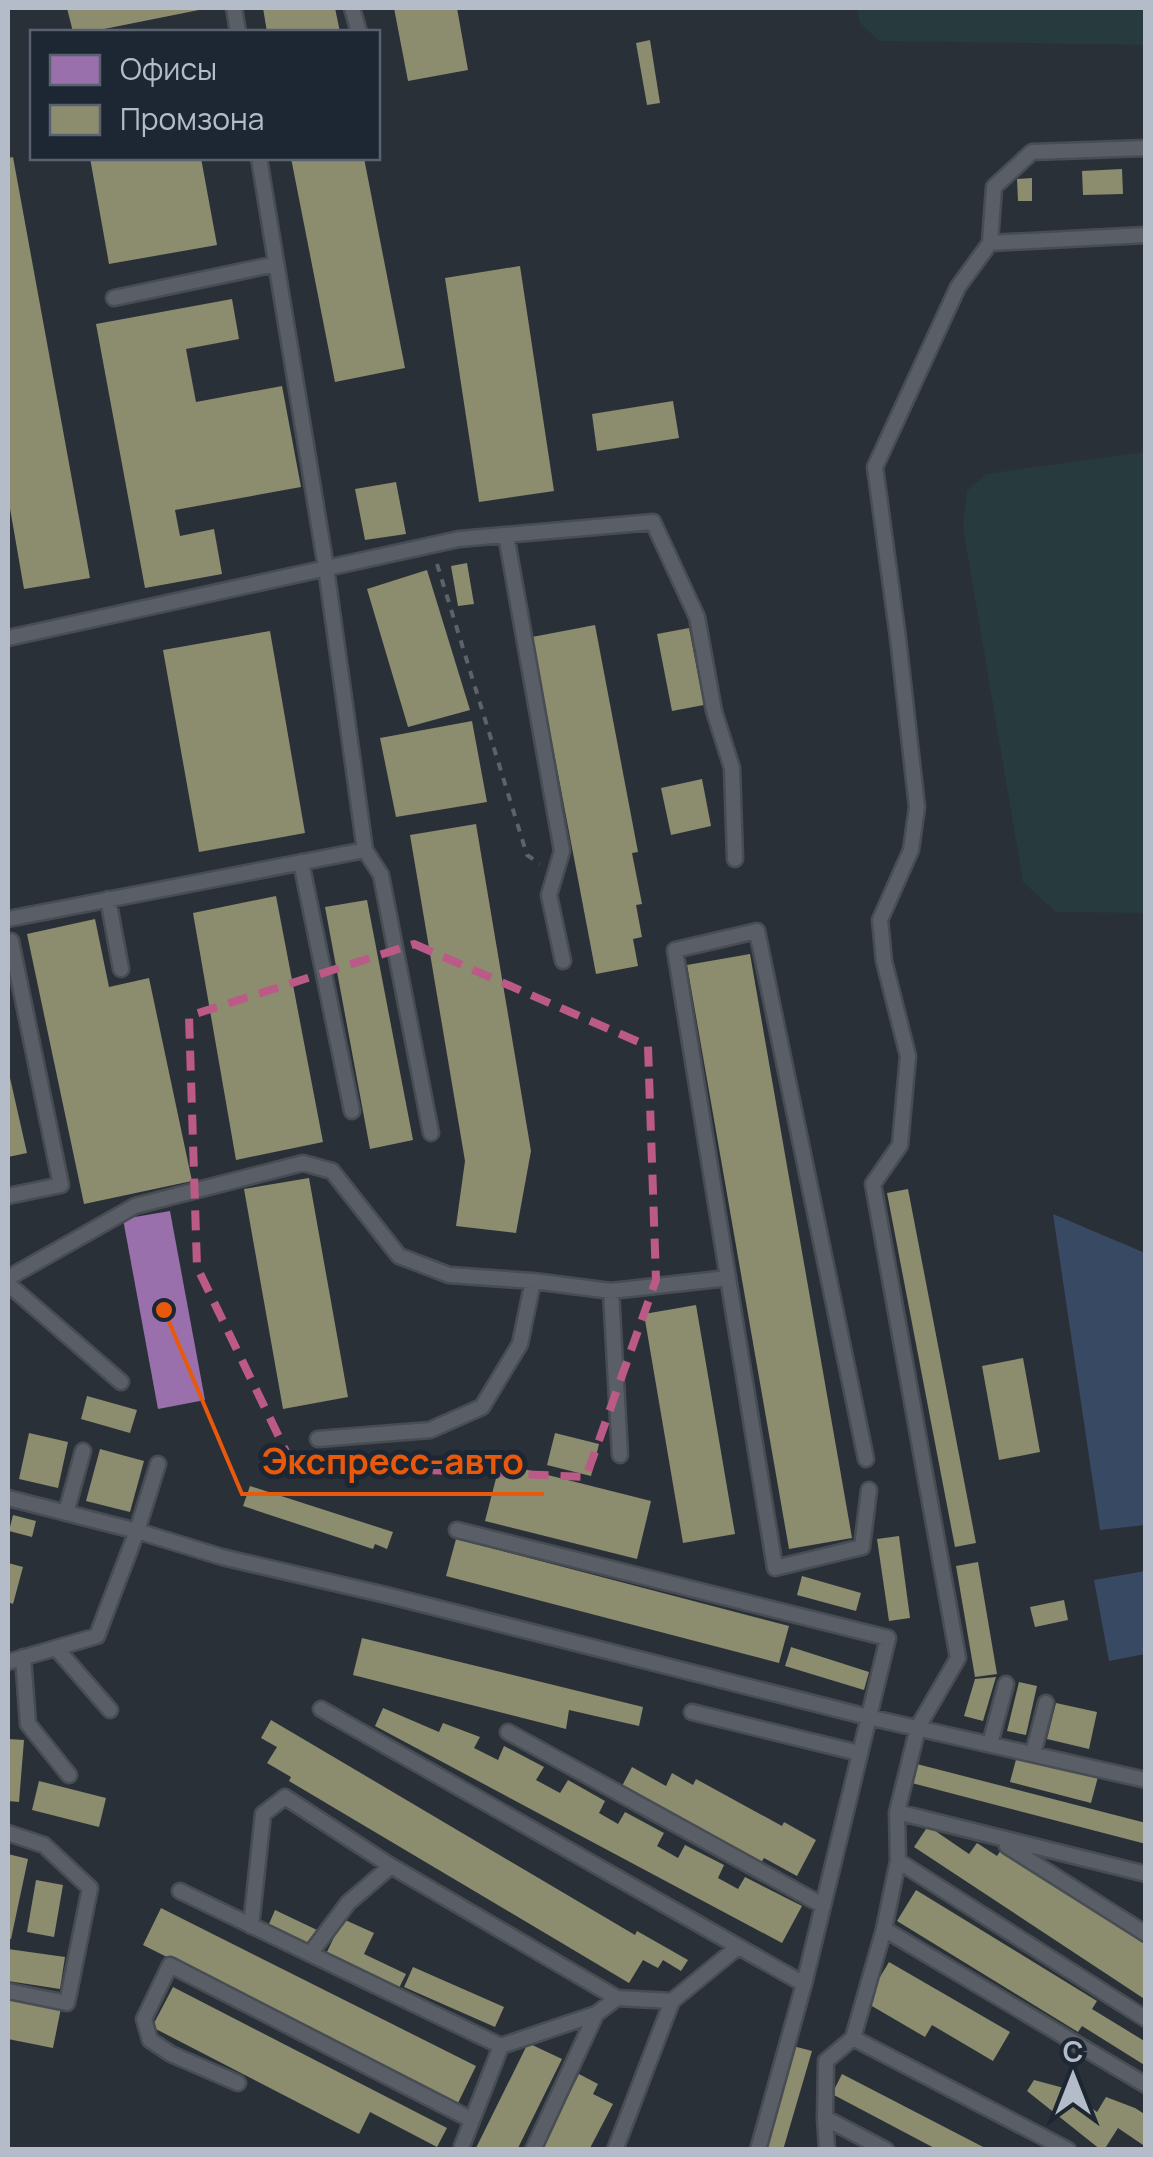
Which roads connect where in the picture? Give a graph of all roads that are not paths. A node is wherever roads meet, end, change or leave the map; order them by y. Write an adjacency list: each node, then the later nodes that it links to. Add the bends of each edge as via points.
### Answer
1 (1146, 148): 4 (lane, via 1032,152 994,187)
2 (258, 160): 5 (lane)
3 (1146, 234): 4 (lane)
4 (990, 244): 45 (lane, via 958,287 875,467 917,806 911,850 880,920 908,1056 900,1146 873,1184 958,1658)
5 (276, 264): 6 (lane); 8 (lane)
6 (114, 298)
7 (506, 535): 8 (lane); 11 (lane, via 653,522 697,617 732,768); 16 (lane, via 562,851 549,895)
8 (326, 568): 9 (lane); 10 (lane)
9 (8, 638)
10 (365, 850): 12 (lane); 19 (lane, via 381,875)
11 (734, 859)
12 (302, 862): 13 (lane); 18 (lane)
13 (108, 899): 14 (lane); 17 (lane)
14 (8, 919)
15 (11, 941): 20 (lane, via 61,1186)
16 (563, 960)
17 (121, 969)
18 (352, 1111)
19 (431, 1132)
20 (8, 1196)
21 (728, 1278): 24 (lane); 29 (lane, via 675,950 758,931); 31 (lane, via 775,1568 862,1547)
22 (8, 1281): 23 (lane, via 135,1206 303,1163 332,1171 399,1256 449,1274); 25 (lane)
23 (533, 1281): 24 (lane); 26 (lane, via 520,1344 482,1407 430,1430)
24 (611, 1291): 28 (lane)
25 (121, 1382)
26 (318, 1439)
27 (83, 1451): 33 (lane)
28 (620, 1455)
29 (866, 1460)
30 (158, 1464): 35 (lane)
31 (870, 1490)
32 (8, 1498): 33 (lane)
33 (66, 1513): 35 (lane)
34 (457, 1530): 44 (lane, via 888,1638)
35 (137, 1531): 36 (lane, via 97,1636); 44 (lane)
36 (56, 1648): 37 (lane); 42 (lane)
37 (24, 1657): 38 (lane); 50 (lane, via 28,1724)
38 (8, 1662)
39 (1006, 1684): 47 (lane)
40 (1046, 1702): 49 (lane)
41 (320, 1709): 63 (lane)
42 (110, 1710)
43 (692, 1712): 48 (lane)
44 (868, 1717): 45 (lane); 48 (lane)
45 (918, 1727): 47 (lane); 52 (lane)
46 (508, 1732): 59 (lane)
47 (990, 1744): 49 (lane)
48 (859, 1753): 59 (lane)
49 (1033, 1754): 51 (lane)
50 (69, 1775)
51 (1146, 1780)
52 (897, 1812): 54 (lane); 55 (lane)
53 (8, 1832): 66 (lane, via 44,1845 90,1888 68,2002)
54 (994, 1838): 57 (lane); 62 (lane)
55 (898, 1861): 61 (lane); 70 (lane)
56 (391, 1866): 60 (lane, via 285,1797 264,1814); 64 (lane, via 348,1903); 67 (lane)
57 (1146, 1874)
58 (180, 1891): 60 (lane)
59 (822, 1905): 65 (lane)
60 (251, 1926): 64 (lane)
61 (884, 1928): 71 (lane); 74 (lane)
62 (1146, 1934)
63 (738, 1948): 65 (lane); 68 (lane)
64 (310, 1954): 72 (lane)
65 (804, 1984): 80 (lane)
66 (8, 1991)
67 (617, 1998): 68 (lane); 69 (lane)
68 (672, 2002): 79 (lane)
69 (596, 2014): 72 (lane); 78 (lane)
70 (1146, 2019)
71 (853, 2038): 75 (lane, via 826,2061); 83 (lane)
72 (501, 2046): 76 (lane)
73 (238, 2083): 76 (lane, via 150,2040 144,2019 170,1965)
74 (1146, 2085)
75 (825, 2118): 81 (lane); 82 (lane)
76 (472, 2120): 77 (lane)
77 (462, 2146)
78 (533, 2150)
79 (614, 2150)
80 (758, 2150)
81 (827, 2150)
82 (886, 2150)
83 (1068, 2150)

